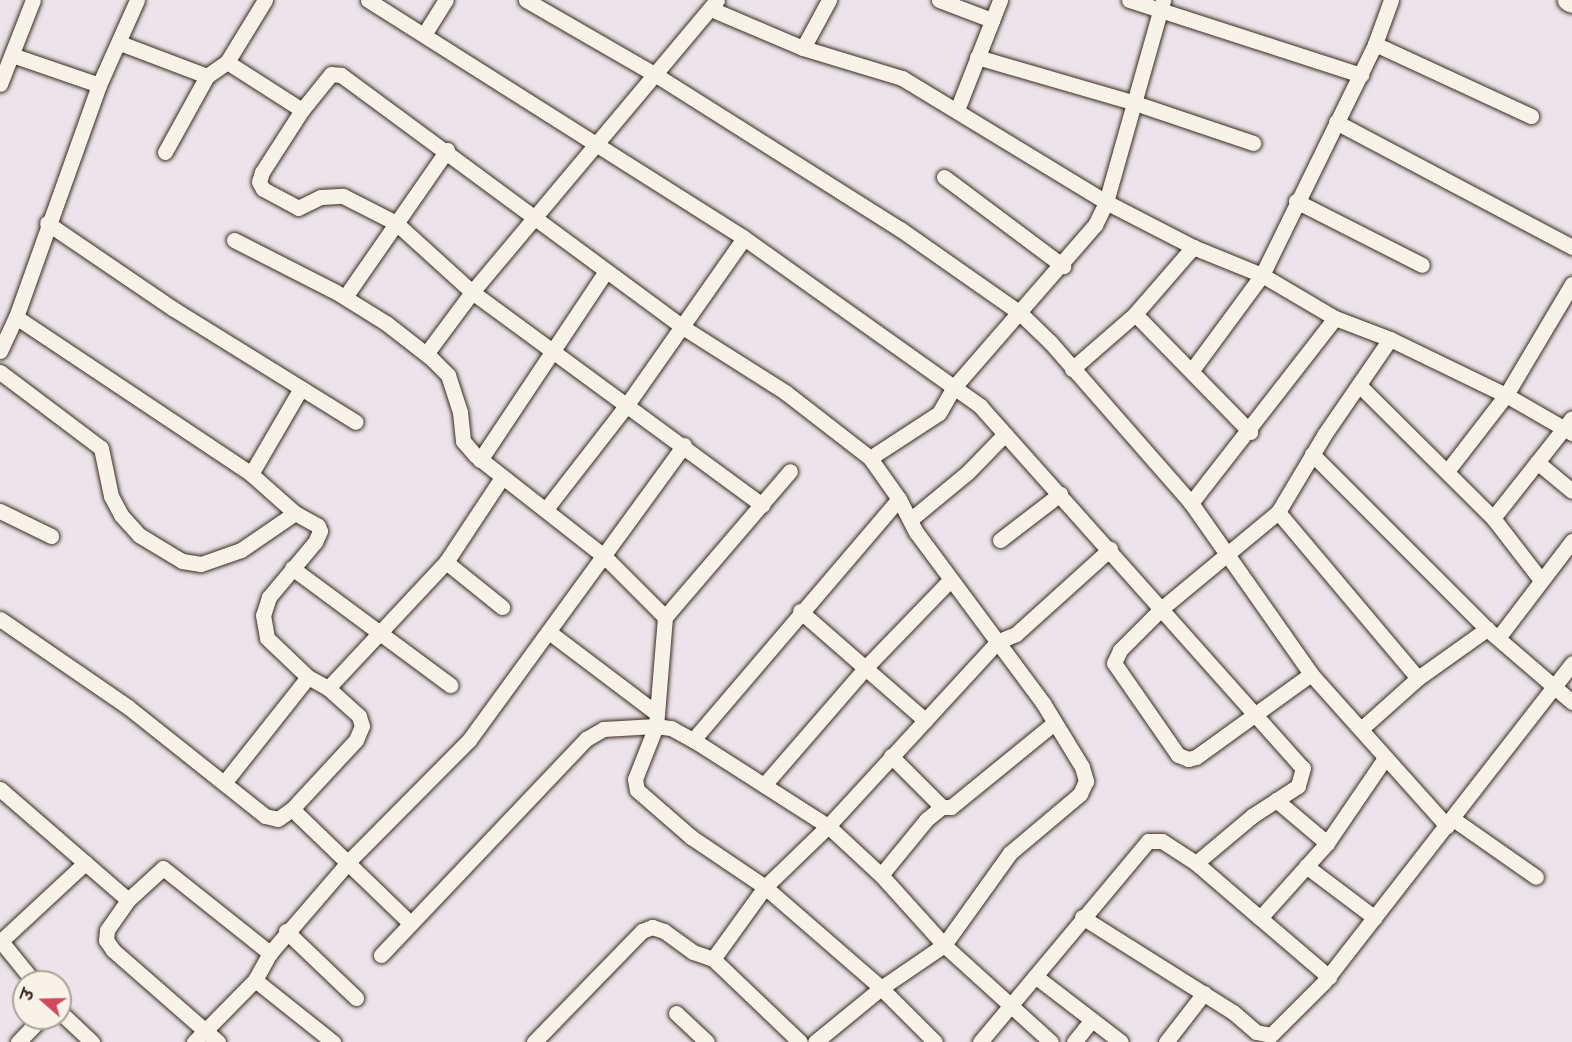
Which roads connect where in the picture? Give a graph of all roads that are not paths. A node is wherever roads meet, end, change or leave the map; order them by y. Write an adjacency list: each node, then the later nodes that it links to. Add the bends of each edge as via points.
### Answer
1 (33, 0): 19 (street)
2 (137, 0): 16 (street)
3 (265, 0): 21 (street)
4 (368, 0): 15 (street)
5 (446, 0): 15 (street)
6 (526, 0): 22 (street)
7 (829, 0): 18 (street)
8 (939, 0): 14 (street)
9 (1000, 0): 14 (street)
10 (1129, 0): 13 (street)
11 (1391, 0): 17 (street)
12 (714, 4): 18 (street); 22 (street)
13 (1162, 4): 23 (street); 27 (street)
14 (992, 20): 20 (street)
15 (425, 33): 33 (street)
16 (120, 43): 24 (street); 26 (street)
17 (1375, 44): 23 (street); 30 (street)
18 (803, 48): 29 (street, via 902,78)
19 (12, 56): 25 (street); 26 (street)
20 (977, 57): 27 (street); 29 (street)
21 (227, 62): 24 (street); 28 (street)
22 (656, 75): 33 (street); 53 (street, via 900,229)
23 (1361, 75): 31 (street)
24 (207, 76): 35 (street)
25 (0, 84)
26 (99, 85): 40 (street)
27 (1132, 102): 32 (street); 38 (street)
28 (302, 110): 34 (street, via 331,74 341,75); 41 (street, via 262,172 259,182 263,189 298,208 321,197 343,196)
29 (957, 110): 38 (street)
30 (1531, 117)
31 (1336, 122): 37 (street); 45 (street)
32 (1253, 143)
33 (597, 144): 39 (street); 42 (street)
34 (447, 150): 39 (street); 41 (street)
35 (165, 152)
36 (944, 177): 47 (street)
37 (1296, 201): 46 (street); 49 (street)
38 (1106, 202): 44 (street); 47 (street, via 1095,225)
39 (533, 219): 48 (street); 51 (street)
40 (47, 223): 55 (street); 67 (street, via 172,308)
41 (396, 223): 51 (street); 52 (street)
42 (744, 238): 57 (street); 66 (street)
43 (234, 240): 52 (street)
44 (1193, 247): 49 (street); 54 (street)
45 (1572, 247)
46 (1422, 265)
47 (1063, 266): 53 (street)
48 (606, 272): 57 (street); 60 (street)
49 (1263, 275): 56 (street); 63 (street)
50 (1572, 284): 68 (street)
51 (472, 292): 60 (street); 61 (street)
52 (345, 297): 61 (street)
53 (1020, 313): 62 (street); 66 (street)
54 (1135, 315): 62 (street); 63 (street)
55 (16, 317): 59 (street); 81 (street)
56 (1335, 318): 58 (street); 72 (street)
57 (681, 326): 69 (street); 76 (street, via 785,392)
58 (1390, 339): 65 (street); 68 (street)
59 (0, 351)
60 (552, 352): 69 (street); 77 (street)
61 (426, 354): 77 (street, via 448,375 460,411 463,441)
62 (1072, 369): 86 (street)
63 (1192, 370): 72 (street)
64 (0, 372): 91 (street, via 101,448 111,496 121,515 139,535 182,561 201,564 241,550)
65 (1360, 386): 75 (street); 79 (street)
66 (954, 387): 73 (street, via 980,406); 76 (street, via 939,413)
67 (301, 388): 70 (street); 81 (street)
68 (1506, 395): 71 (street); 79 (street)
69 (626, 406): 74 (street); 88 (street)
70 (356, 422)
71 (1569, 427): 78 (street)
72 (1250, 432): 86 (street)
73 (1005, 434): 84 (street); 93 (street, via 968,472)
74 (684, 446): 87 (street); 99 (street)
75 (1312, 454): 90 (street); 110 (street)
76 (870, 458): 85 (street)
77 (480, 460): 82 (street)
78 (1537, 462): 83 (street); 92 (street)
79 (1448, 470): 92 (street)
80 (790, 471): 87 (street)
81 (251, 474): 91 (street)
82 (501, 479): 88 (street); 100 (street)
83 (1572, 490)
84 (1060, 494): 95 (street); 97 (street)
85 (899, 499): 93 (street); 106 (street)
86 (1191, 503): 98 (street)
87 (762, 505): 107 (street)
88 (546, 509): 99 (street)
89 (0, 511): 94 (street)
90 (1278, 512): 98 (street); 117 (street)
91 (295, 513): 101 (street, via 320,531)
92 (1493, 518): 103 (street)
93 (910, 520): 102 (street)
94 (51, 536)
95 (1000, 540)
96 (1572, 541): 103 (street)
97 (1110, 549): 105 (street); 112 (street, via 1016,634)
98 (1227, 552): 105 (street); 115 (street)
99 (605, 557): 107 (street); 109 (street)
100 (446, 562): 104 (street); 111 (street)
101 (292, 568): 111 (street); 116 (street, via 269,597 263,627 267,638)
102 (950, 580): 112 (street); 114 (street)
103 (1541, 580): 110 (street)
104 (502, 607)
105 (1161, 609): 122 (street); 122 (street, via 1120,650 1114,663 1178,755 1196,757)
106 (800, 611): 114 (street); 127 (street)
107 (665, 617): 123 (street)
108 (0, 619): 130 (street, via 128,707)
109 (549, 632): 123 (street); 139 (street, via 469,740)
110 (1492, 633): 117 (street); 119 (street)
111 (380, 634): 118 (street); 120 (street)
112 (997, 642): 124 (street); 125 (street)
113 (1572, 663): 119 (street)
114 (867, 666): 124 (street); 131 (street)
115 (1311, 674): 122 (street); 126 (street)
116 (308, 677): 120 (street); 130 (street)
117 (1418, 678): 126 (street)
118 (450, 685)
119 (1555, 687): 121 (street); 136 (street)
120 (328, 688): 135 (street, via 359,716 362,726 356,740)
121 (1572, 702)
122 (1254, 715): 133 (street, via 1303,768 1298,786)
123 (656, 719): 127 (street); 145 (street, via 635,779 637,790 645,801 692,837); 150 (street, via 603,729 586,739)
124 (925, 720): 128 (street)
125 (1054, 723): 134 (street, via 951,807); 153 (street, via 1082,767 1086,781 1080,794 1010,853)
126 (1361, 729): 129 (street)
127 (693, 740): 131 (street)
128 (891, 756): 134 (street); 137 (street)
129 (1385, 758): 136 (street); 138 (street)
130 (224, 783): 135 (street, via 265,816 278,819)
131 (764, 785): 137 (street)
132 (0, 789): 140 (street)
133 (1276, 800): 138 (street); 141 (street)
134 (942, 807): 143 (street, via 927,819)
135 (292, 810): 139 (street)
136 (1450, 823): 144 (street); 149 (street)
137 (828, 826): 143 (street); 145 (street)
138 (1327, 843): 142 (street)
139 (349, 861): 150 (street); 151 (street)
140 (85, 862): 146 (street); 152 (street)
141 (1196, 863): 147 (street, via 1162,841 1148,841); 148 (street)
142 (1306, 866): 148 (street); 149 (street)
143 (881, 875): 153 (street)
144 (1536, 877)
145 (765, 887): 156 (street); 161 (street)
146 (128, 900): 154 (street, via 163,868); 169 (street, via 107,930 106,940 112,950)
147 (1083, 917): 158 (street); 162 (street)
148 (1260, 918): 159 (street)
149 (1375, 918): 159 (street)
150 (410, 923): 155 (street)
151 (286, 932): 154 (street); 163 (street)
152 (1, 940): 157 (street)
153 (944, 945): 161 (street); 164 (street)
154 (270, 952): 160 (street)
155 (381, 955)
156 (713, 959): 175 (street, via 693,952 664,931 652,927 642,931); 177 (street)
157 (25, 970)
158 (1035, 976): 164 (street); 166 (street)
159 (1329, 977): 162 (street, via 1271,1035 1257,1032)
160 (255, 980): 169 (street); 174 (street)
161 (881, 988): 178 (street); 179 (street)
162 (1204, 993): 184 (street)
163 (356, 998)
164 (1013, 1006): 180 (street); 181 (street)
165 (676, 1013): 176 (street)
166 (1092, 1020): 182 (street); 183 (street)
167 (72, 1023): 171 (street)
168 (30, 1030): 170 (street)
169 (205, 1030): 172 (street); 173 (street)
170 (18, 1042)
171 (92, 1042)
172 (194, 1042)
173 (218, 1042)
174 (333, 1042)
175 (534, 1042)
176 (707, 1042)
177 (800, 1042)
178 (815, 1042)
179 (935, 1042)
180 (980, 1042)
181 (1051, 1042)
182 (1074, 1042)
183 (1121, 1042)
184 (1166, 1042)

